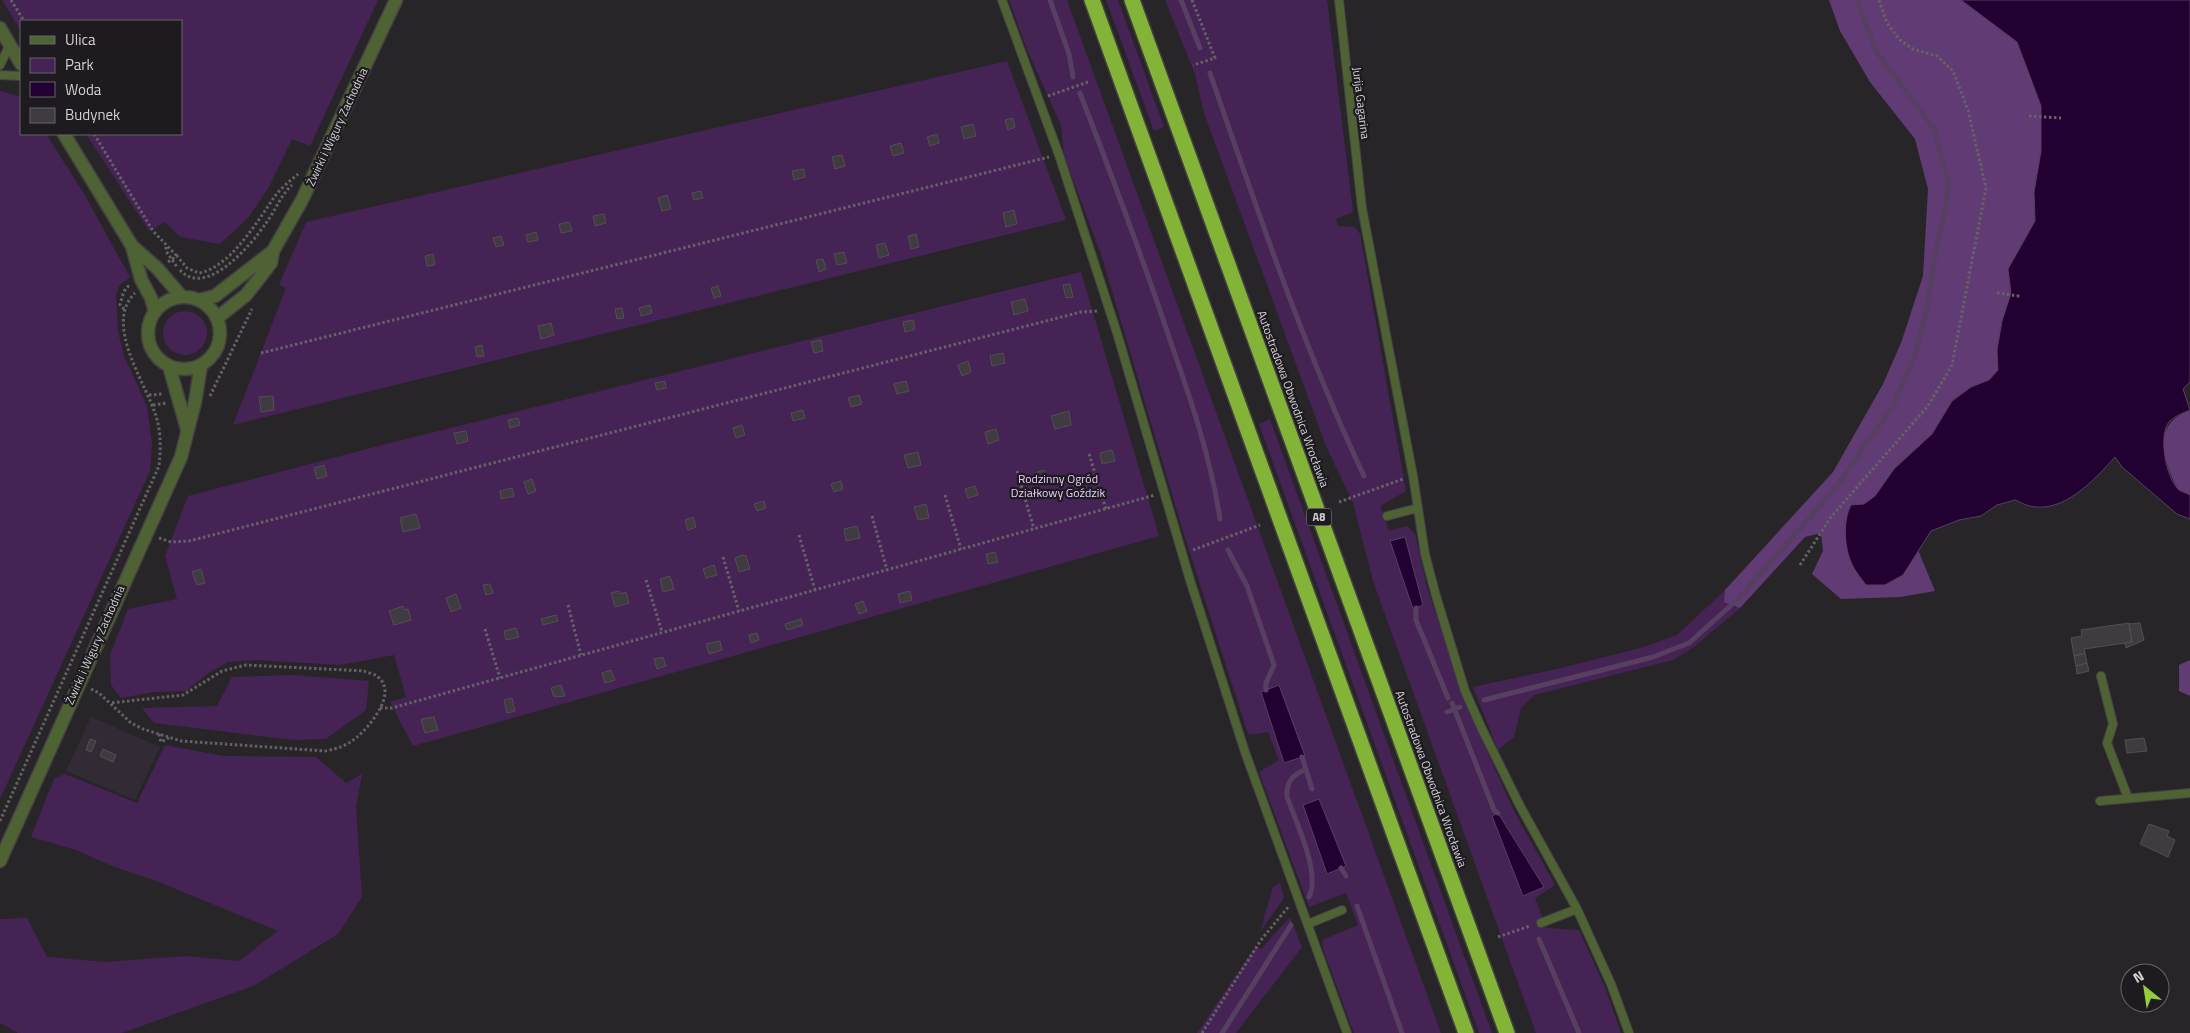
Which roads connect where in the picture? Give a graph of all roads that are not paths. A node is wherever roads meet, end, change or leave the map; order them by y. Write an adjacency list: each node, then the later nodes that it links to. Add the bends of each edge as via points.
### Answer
1 (396, 0): 14 (street, Żwirki i Wigury Zachodnia, via 322,160)
2 (1002, 0): 32 (lane, via 1114,325 1245,752)
3 (1092, 0): 34 (highway)
4 (1132, 0): 35 (highway, Autostradowa Obwodnica Wrocławia / A8)
5 (1339, 0): 22 (lane, Jurija Gagarina, via 1362,208)
6 (0, 28): 7 (street)
7 (10, 44): 8 (street); 9 (lane)
8 (20, 62)
9 (0, 65)
10 (0, 75): 11 (lane)
11 (20, 76)
12 (65, 135): 13 (street)
13 (132, 246): 15 (street); 17 (street)
14 (273, 251): 16 (street, via 215,296); 18 (street, via 271,263 246,295)
15 (181, 296): 16 (street); 17 (street, via 171,299)
16 (199, 300): 18 (street, via 207,304)
17 (155, 312): 20 (street, via 150,321 149,342 153,352)
18 (218, 318): 19 (street, via 220,329 216,350)
19 (201, 365): 20 (street, via 185,369); 21 (street, Żwirki i Wigury Zachodnia)
20 (169, 366): 21 (street)
21 (187, 429): 28 (street, Żwirki i Wigury Zachodnia, via 181,456)
22 (1418, 508): 23 (lane); 29 (lane, Jurija Gagarina, via 1425,554 1465,690 1501,770)
23 (1387, 516)
24 (2101, 676): 26 (lane, via 2113,724 2107,743)
25 (2190, 792): 26 (lane)
26 (2128, 798): 27 (lane)
27 (2100, 801)
28 (0, 861)
29 (1577, 909): 31 (lane); 36 (lane, Jurija Gagarina)
30 (1342, 910): 32 (lane)
31 (1541, 923)
32 (1308, 924): 33 (lane)
33 (1347, 1033)
34 (1466, 1033)
35 (1507, 1033)
36 (1629, 1033)

